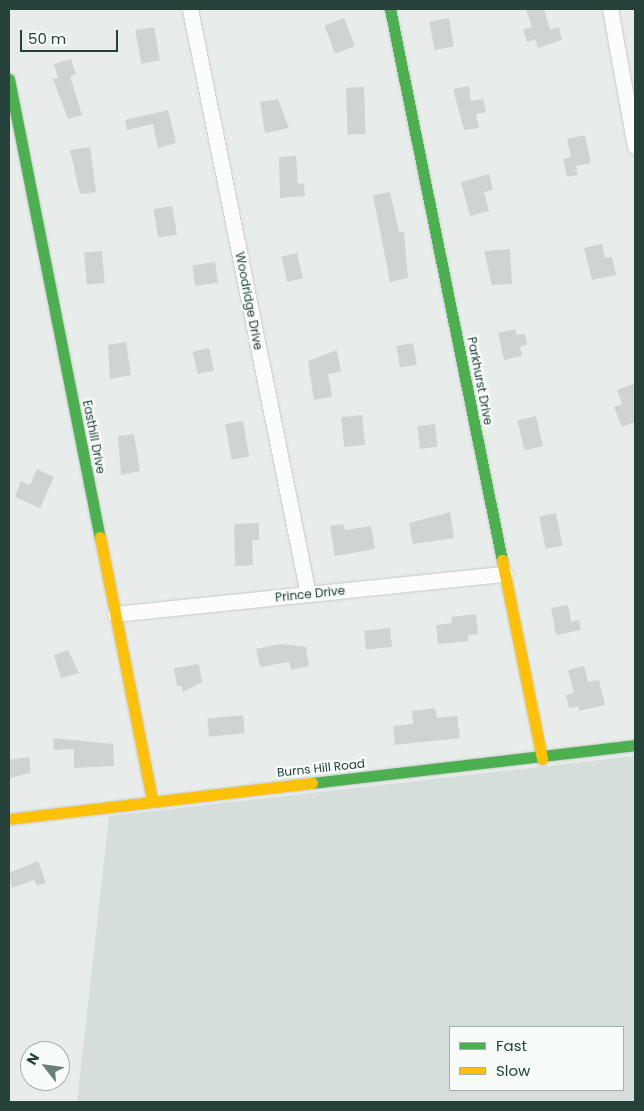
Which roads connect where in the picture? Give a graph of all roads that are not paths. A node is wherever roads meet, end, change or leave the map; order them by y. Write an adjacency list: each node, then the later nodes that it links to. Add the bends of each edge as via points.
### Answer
1 (190, 9): 7 (street, Woodridge Drive)
2 (390, 9): 6 (street, Parkhurst Drive)
3 (610, 9): 5 (street)
4 (9, 78): 8 (street, Easthill Drive)
5 (635, 147)
6 (505, 574): 7 (street, Prince Drive); 10 (street, Parkhurst Drive)
7 (308, 594): 8 (street, Prince Drive)
8 (115, 614): 11 (street, Easthill Drive)
9 (635, 745): 10 (street, Burns Hill Road)
10 (542, 759): 11 (street, Burns Hill Road)
11 (152, 800): 12 (street, Burns Hill Road)
12 (9, 819)

